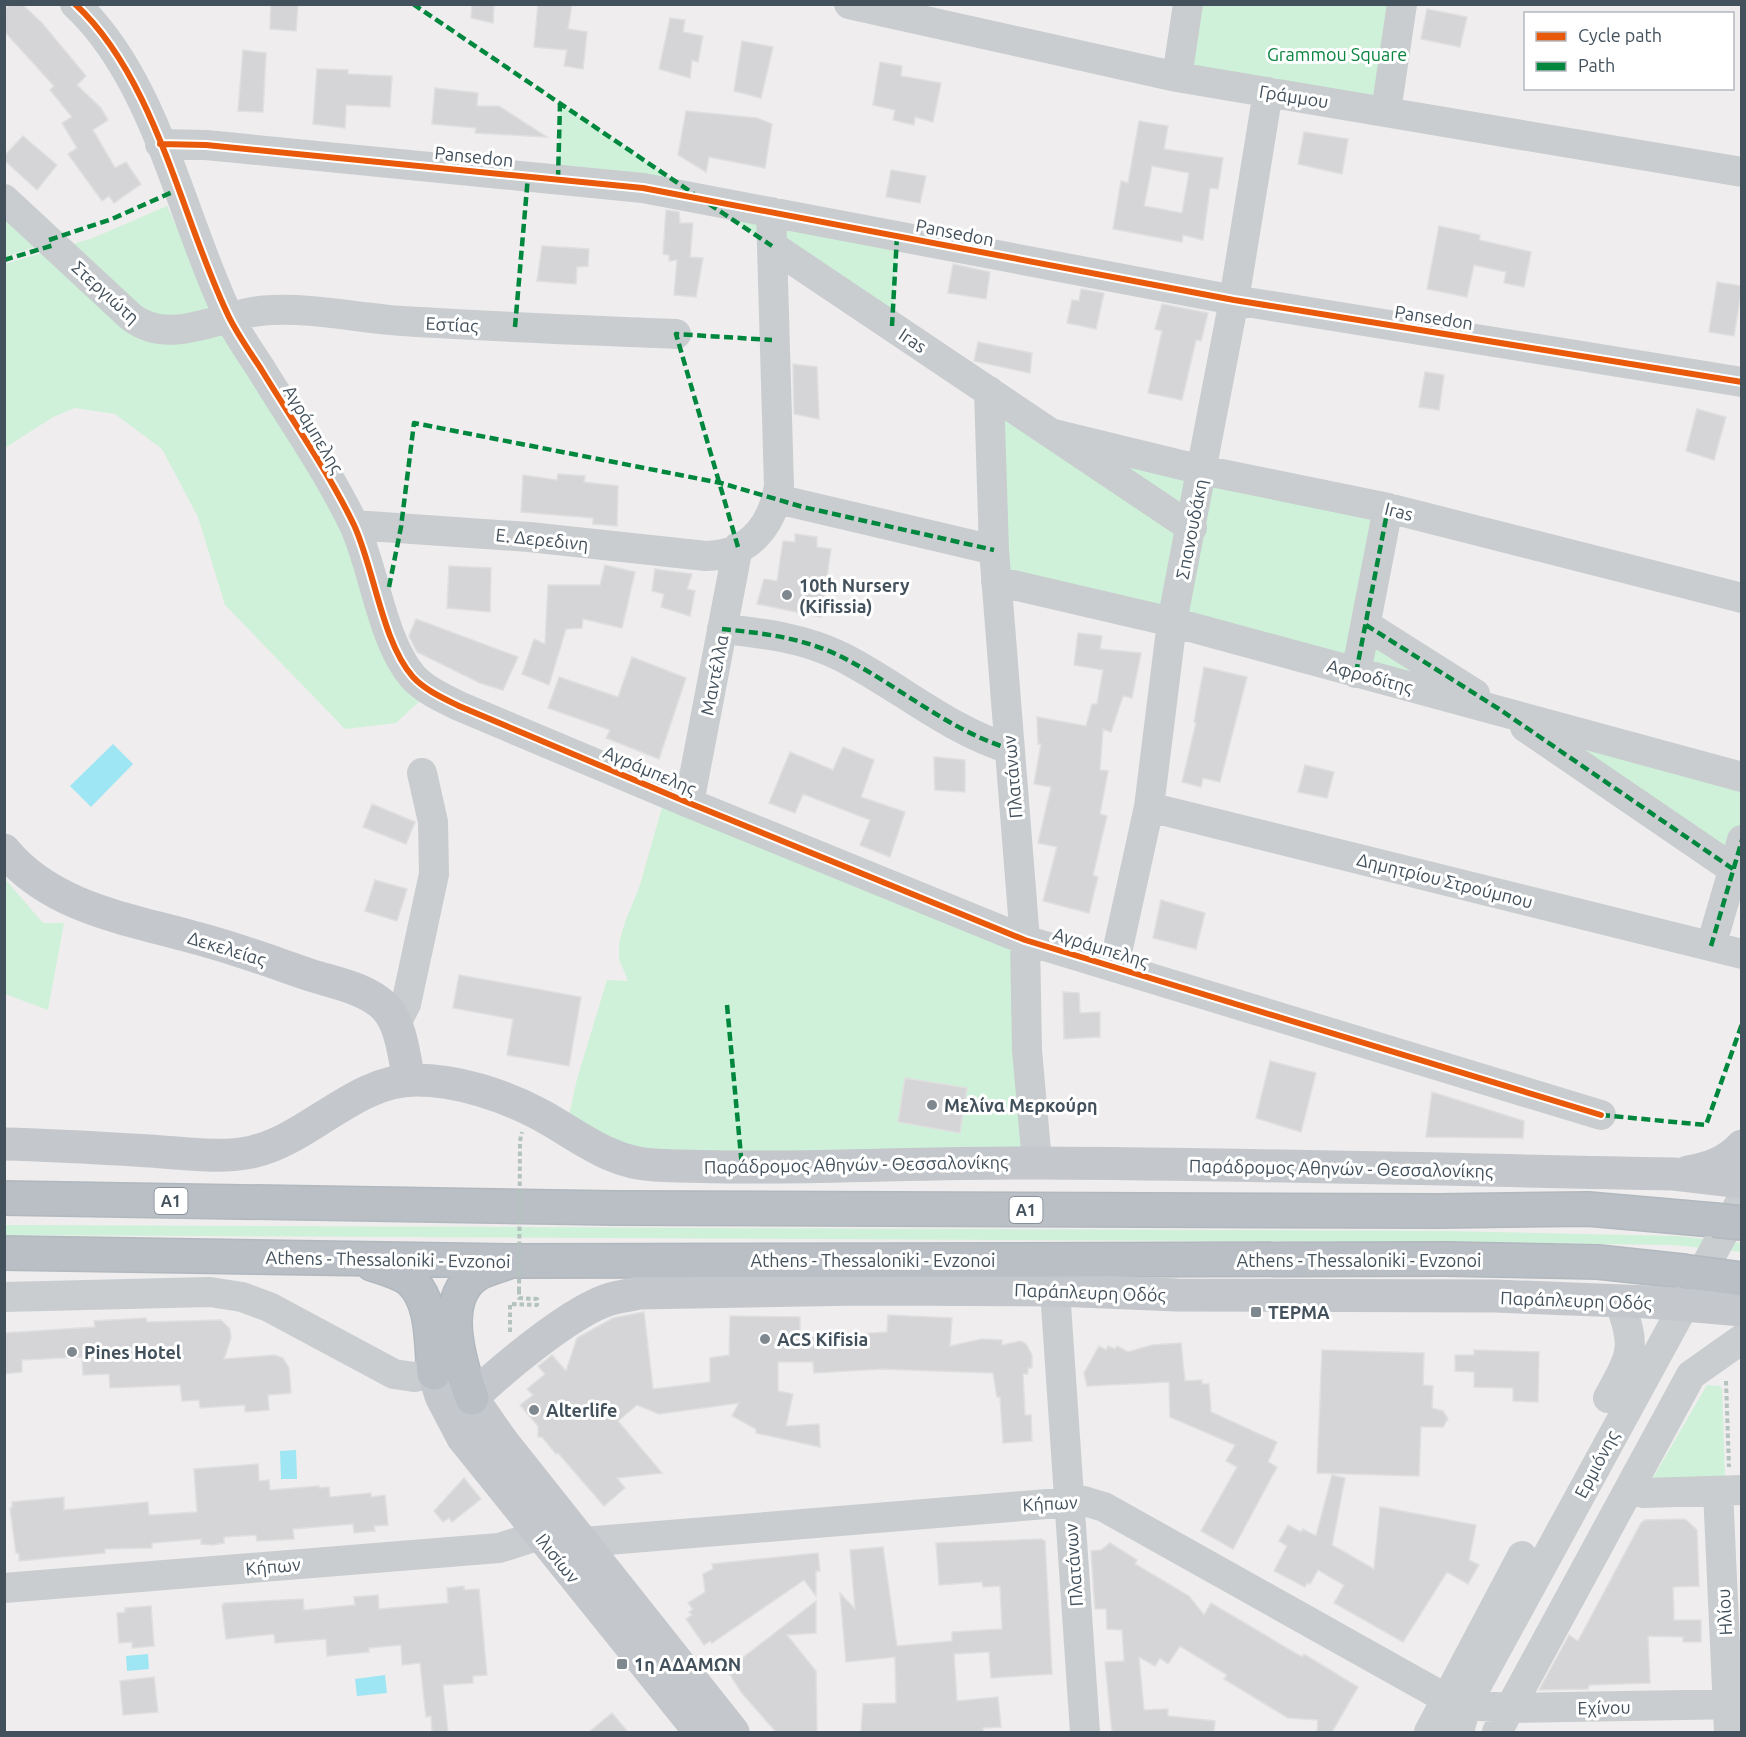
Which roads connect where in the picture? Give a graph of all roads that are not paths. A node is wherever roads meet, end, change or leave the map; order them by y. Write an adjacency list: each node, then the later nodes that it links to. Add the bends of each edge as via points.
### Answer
1 (75, 4): 8 (street, Αγράμπελης, via 119,56)
2 (849, 4): 5 (street, Γράμμου)
3 (1188, 4): 5 (street)
4 (1402, 4): 7 (street)
5 (1177, 77): 6 (street, Γράμμου)
6 (1268, 92): 7 (street, Γράμμου); 13 (street, Σπανουδάκη)
7 (1386, 111): 9 (street, Γράμμου)
8 (160, 144): 11 (street, Pansedon, via 206,145 643,188); 14 (street, Αγράμπελης)
9 (1742, 172)
10 (4, 199): 14 (street, Στεργιώτη, via 140,324 161,331)
11 (771, 212): 12 (street); 13 (street, Pansedon)
12 (772, 246): 17 (street, Iras); 20 (street, via 772,340 780,463)
13 (1234, 300): 16 (street, Pansedon); 19 (street, Σπανουδάκη)
14 (229, 317): 15 (street, Εστίας, via 263,310 301,310 400,321); 22 (street, Αγράμπελης)
15 (676, 334)
16 (1742, 382)
17 (988, 391): 18 (street, Iras); 25 (street, Πλατάνων)
18 (1054, 434): 19 (street, Iras); 23 (street, Iras)
19 (1202, 470): 21 (street, Iras); 23 (street, Σπανουδάκη)
20 (777, 499): 24 (street, via 765,527); 25 (street)
21 (1388, 508): 27 (street, Iras); 29 (street)
22 (354, 525): 24 (street, Ε. Δερεδινη, via 529,537 690,555 712,556); 36 (street, Αγράμπελης, via 403,662 432,692)
23 (1192, 528): 28 (street, Σπανουδάκη)
24 (734, 549): 30 (street, Μαντέλλα)
25 (994, 550): 26 (street, Πλατάνων)
26 (996, 581): 28 (street, Αφροδίτης); 33 (street, Πλατάνων)
27 (1742, 598)
28 (1172, 622): 31 (street, Αφροδίτης); 37 (street, Σπανουδάκη)
29 (1366, 626): 31 (street); 32 (street)
30 (722, 629): 33 (street, via 771,634 833,653 978,739); 36 (street, Μαντέλλα)
31 (1356, 673): 32 (street, Αφροδίτης)
32 (1499, 709): 35 (street, Αφροδίτης); 40 (street)
33 (1010, 749): 41 (street, Πλατάνων)
34 (422, 773): 45 (street, via 433,822 434,874 406,1004)
35 (1742, 777)
36 (689, 803): 41 (street, Αγράμπελης)
37 (1149, 807): 42 (street, Δημητρίου Στρούμπου); 44 (street, Σπανουδάκη)
38 (1742, 840): 40 (street)
39 (4, 850): 45 (main road, Δεκελείας, via 26,874 54,893 117,917 198,938 365,994 384,1006)
40 (1733, 869): 42 (street)
41 (1025, 940): 44 (street, Αγράμπελης); 50 (street, Πλατάνων)
42 (1711, 946): 43 (street, Δημητρίου Στρούμπου)
43 (1742, 954)
44 (1114, 966): 47 (street, Αγράμπελης)
45 (396, 1025): 46 (main road, Δεκελείας)
46 (410, 1080): 48 (main road, Παράδρομος Αθηνών - Θεσσαλονίκης, via 369,1092 255,1151 214,1155); 50 (main road, Παράδρομος Αθηνών - Θεσσαλονίκης, via 463,1086 519,1104 604,1153 631,1163 742,1167)
47 (1601, 1115)
48 (4, 1144)
49 (1742, 1146): 51 (main road, via 1710,1168)
50 (1037, 1162): 51 (main road, Παράδρομος Αθηνών - Θεσσαλονίκης)
51 (1674, 1174): 52 (main road, Παράδρομος Αθηνών - Θεσσαλονίκης)
52 (1736, 1187): 74 (street, Ερμιόνης)
53 (4, 1198): 54 (highway, Α1, via 614,1208 1588,1209)
54 (1728, 1222)
55 (1742, 1239): 74 (street, Ερμιόνης)
56 (4, 1253): 57 (highway, Athens - Thessaloniki - Evzonoi)
57 (350, 1257): 58 (highway, Athens - Thessaloniki - Evzonoi); 65 (highway, via 399,1274 418,1290 428,1317)
58 (515, 1276): 59 (highway, Athens - Thessaloniki - Evzonoi, bridge, via 1446,1259 1598,1262); 66 (highway, via 476,1275 459,1299 459,1354)
59 (1742, 1279)
60 (1055, 1290): 62 (main road, Παράπλευρη Οδός); 66 (main road, Παράπλευρη Οδός, via 864,1288 638,1293 605,1300 585,1310); 69 (street, Πλατάνων)
61 (4, 1297): 65 (street, via 210,1292 242,1297 269,1307 394,1374 414,1377)
62 (1634, 1301): 63 (main road, Παράπλευρη Οδός, bridge); 74 (street, Ερμιόνης, via 1631,1352)
63 (1742, 1310)
64 (1733, 1344): 67 (street, Ερμιόνης, via 1691,1375)
65 (434, 1373): 70 (main road, Ιλισίων, via 463,1438)
66 (472, 1398): 71 (main road, Ιλισίων)
67 (1630, 1488): 68 (street, via 1644,1493); 74 (street, Ερμιόνης)
68 (1730, 1490): 73 (street, Ηλίου)
69 (1068, 1500): 71 (street, Κήπων); 74 (street, Κήπων, via 1104,1507); 77 (street, Πλατάνων)
70 (540, 1535): 72 (street, Κήπων, via 500,1548); 75 (main road, Ιλισίων)
71 (583, 1542): 76 (main road, Ιλισίων)
72 (4, 1588)
73 (1733, 1714): 74 (street, Εχίνου)
74 (1476, 1716): 78 (street, Ερμιόνης)
75 (700, 1732)
76 (733, 1732)
77 (1085, 1732)
78 (1429, 1732)

